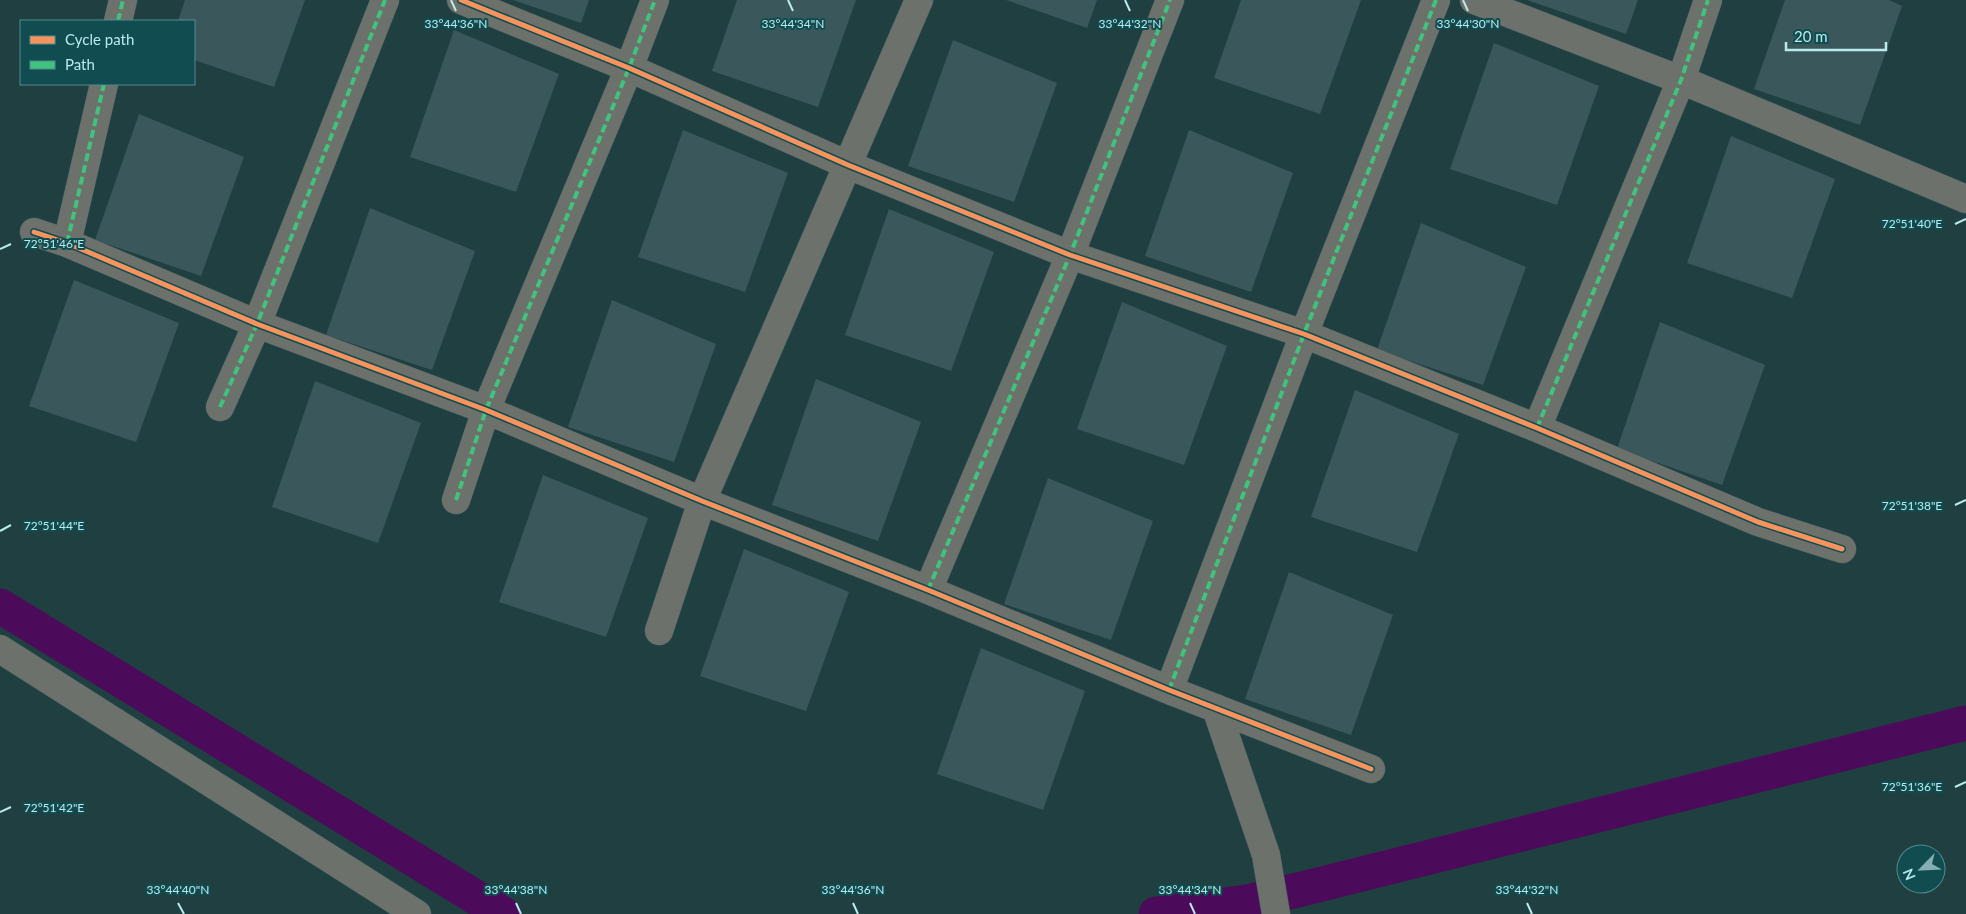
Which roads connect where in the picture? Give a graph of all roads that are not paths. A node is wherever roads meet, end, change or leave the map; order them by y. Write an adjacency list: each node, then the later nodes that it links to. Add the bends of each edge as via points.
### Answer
1 (123, 0): 10 (street)
2 (385, 0): 19 (street)
3 (461, 0): 11 (street)
4 (655, 0): 11 (street)
5 (919, 0): 14 (street)
6 (1170, 0): 18 (street)
7 (1436, 0): 20 (street)
8 (1474, 0): 12 (street)
9 (1708, 0): 12 (street)
10 (118, 20)
11 (629, 68): 14 (street); 22 (street)
12 (1681, 80): 15 (street); 23 (street)
13 (104, 85): 17 (street)
14 (848, 165): 18 (street); 25 (street)
15 (1966, 199)
16 (34, 232): 17 (street)
17 (67, 243): 19 (street)
18 (1070, 254): 20 (street); 27 (street)
19 (258, 324): 21 (street); 22 (street)
20 (1304, 334): 23 (street); 30 (street)
21 (220, 407)
22 (486, 410): 24 (street); 25 (street)
23 (1537, 428): 26 (street, via 1758,522)
24 (456, 500)
25 (702, 501): 27 (street); 28 (street)
26 (1842, 549)
27 (928, 590): 30 (street)
28 (659, 631)
29 (0, 649): 33 (street)
30 (1169, 690): 31 (street)
31 (1216, 708): 32 (street); 34 (street, via 1266,855)
32 (1371, 769)
33 (417, 914)
34 (1276, 914)

